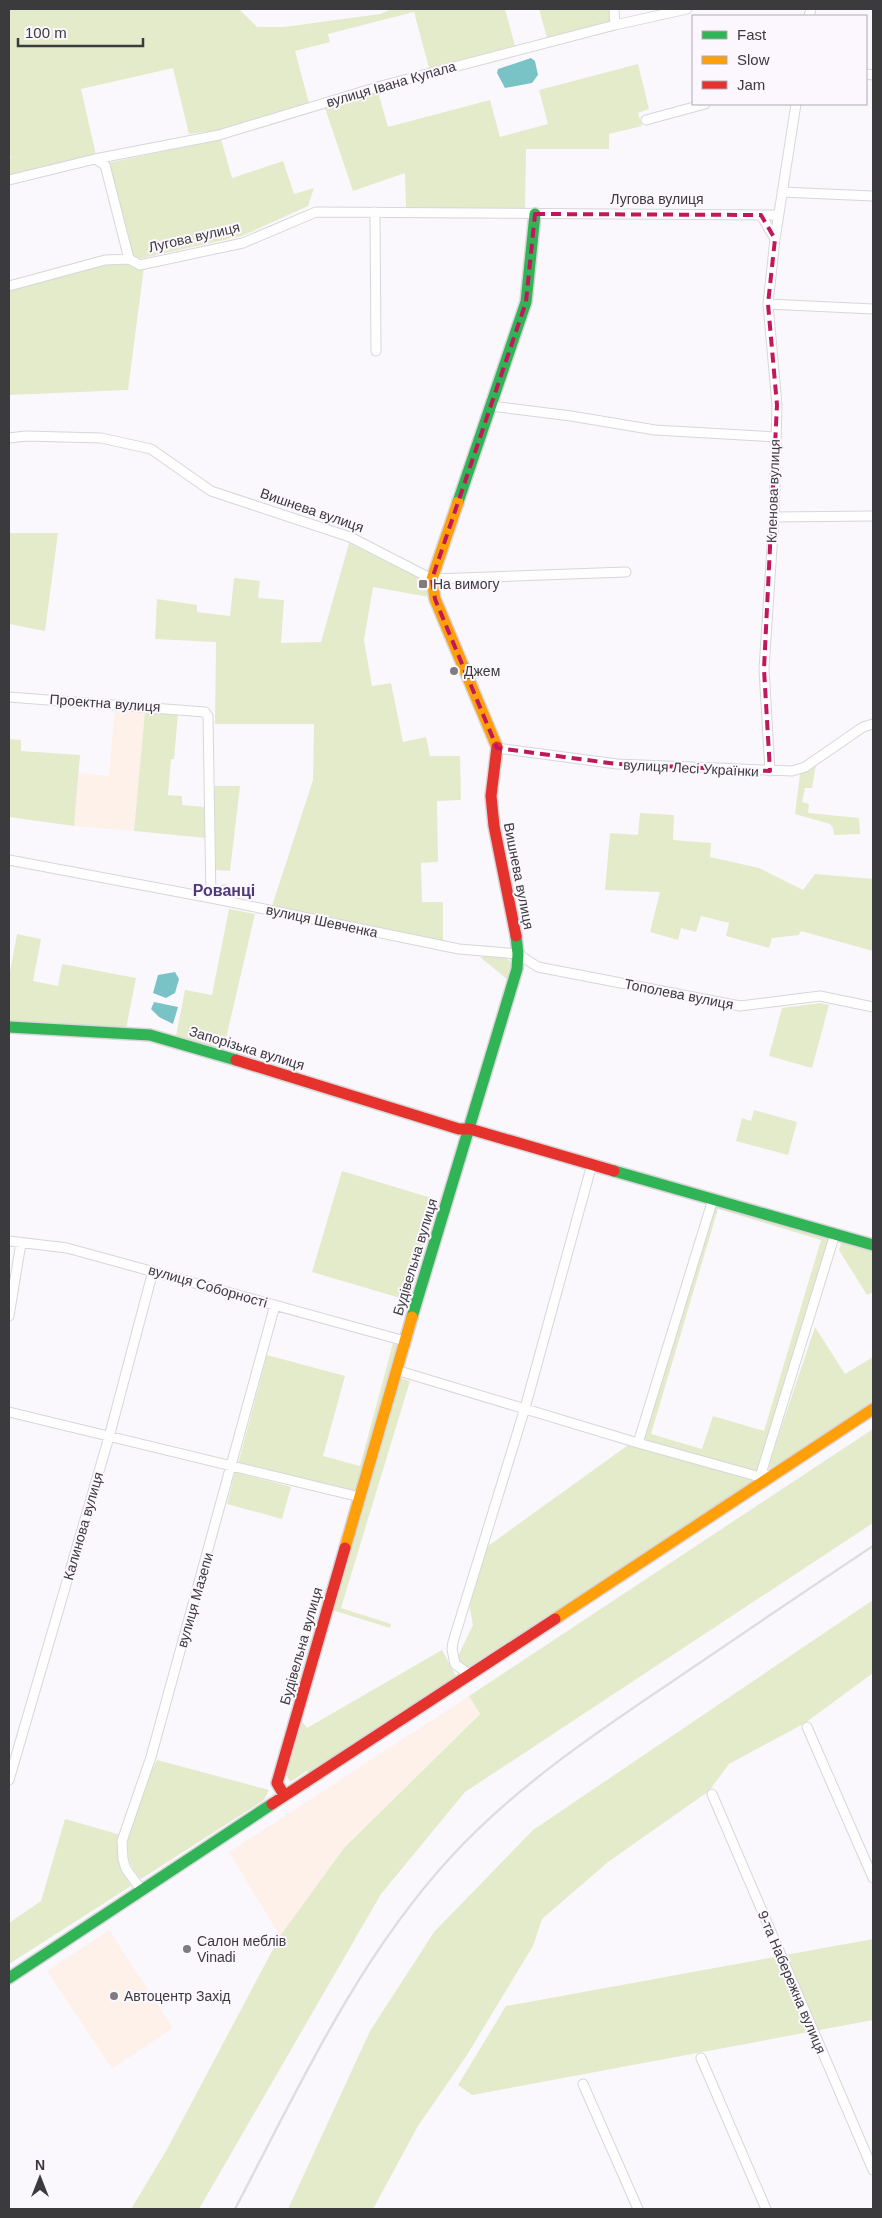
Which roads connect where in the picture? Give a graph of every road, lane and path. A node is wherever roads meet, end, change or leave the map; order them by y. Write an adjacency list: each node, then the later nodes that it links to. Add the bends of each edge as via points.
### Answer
1 (614, 9): 3 (street)
2 (687, 9): 3 (street, вулиця Івана Купала)
3 (615, 25): 7 (street, вулиця Івана Купала, via 381,86 219,135)
4 (701, 105): 6 (street)
5 (796, 105): 9 (street, Кленова вулиця)
6 (646, 120)
7 (95, 159): 8 (street, вулиця Івана Купала); 16 (street, via 105,166)
8 (9, 180)
9 (782, 192): 10 (street); 14 (street, Кленова вулиця)
10 (873, 196)
11 (375, 212): 12 (street, Лугова вулиця); 16 (street, Лугова вулиця, via 316,212 243,243 140,265); 20 (street)
12 (535, 214): 13 (street, Лугова вулиця); 21 (street, via 526,302)
13 (761, 215): 14 (street, Лугова вулиця); 15 (street)
14 (778, 215): 15 (street, Кленова вулиця)
15 (775, 239): 18 (street, Кленова вулиця)
16 (129, 259): 17 (street, Лугова вулиця, via 105,260)
17 (9, 286)
18 (768, 304): 19 (street); 22 (street, Кленова вулиця, via 777,405)
19 (873, 309)
20 (376, 351)
21 (491, 406): 22 (street, via 655,430); 27 (street)
22 (775, 437): 25 (street, Кленова вулиця)
23 (9, 438): 27 (street, Вишнева вулиця, via 102,438 151,449 211,491 350,537)
24 (873, 516): 25 (street)
25 (774, 517): 31 (street, Кленова вулиця, via 764,669)
26 (626, 572): 27 (street)
27 (432, 579): 30 (street, Вишнева вулиця, via 435,598)
28 (9, 697): 33 (street, Проектна вулиця, via 200,710 208,716)
29 (873, 724): 31 (street, вулиця Лесі Українки, via 805,767)
30 (497, 748): 31 (street, вулиця Лесі Українки, via 617,764); 34 (street, Вишнева вулиця, via 491,796 494,826)
31 (770, 771)
32 (9, 860): 33 (street, вулиця Шевченка)
33 (211, 898): 34 (street, вулиця Шевченка, via 459,949)
34 (518, 954): 35 (street, Тополева вулиця, via 538,967 740,1006 820,996); 37 (street, Вишнева вулиця, via 517,969)
35 (873, 1007)
36 (9, 1027): 37 (street, Запорізька вулиця, via 165,1038 459,1129)
37 (470, 1129): 38 (street); 47 (street, Будівельна вулиця)
38 (592, 1164): 39 (street); 49 (street)
39 (712, 1199): 40 (street); 53 (street)
40 (835, 1234): 43 (street); 55 (street)
41 (9, 1241): 42 (street, вулиця Соборності)
42 (21, 1243): 44 (street, вулиця Соборності, via 67,1248); 46 (street)
43 (873, 1245)
44 (153, 1271): 45 (street, вулиця Соборності); 52 (street, Калинова вулиця)
45 (275, 1305): 47 (street, вулиця Соборності); 54 (street, вулиця Мазепи)
46 (9, 1316)
47 (405, 1341): 48 (street, Будівельна вулиця)
48 (396, 1370): 49 (street); 56 (street, Будівельна вулиця)
49 (525, 1408): 53 (street); 57 (street, via 453,1642 455,1664)
50 (873, 1410): 55 (street)
51 (9, 1412): 52 (street)
52 (109, 1437): 54 (street); 59 (street, Калинова вулиця)
53 (638, 1443): 55 (street)
54 (232, 1467): 56 (street); 63 (street, вулиця Мазепи, via 151,1757 122,1841 122,1859)
55 (765, 1476): 57 (street)
56 (360, 1497): 61 (street, Будівельна вулиця, via 277,1783)
57 (470, 1675): 61 (street)
58 (807, 1727): 62 (street)
59 (9, 1780)
60 (712, 1794): 67 (street, 9-та Набережна вулиця)
61 (284, 1795): 63 (street)
62 (873, 1878)
63 (140, 1888): 64 (street)
64 (9, 1978)
65 (702, 2058): 69 (street)
66 (583, 2084): 68 (street)
67 (873, 2170)
68 (638, 2209)
69 (766, 2209)

